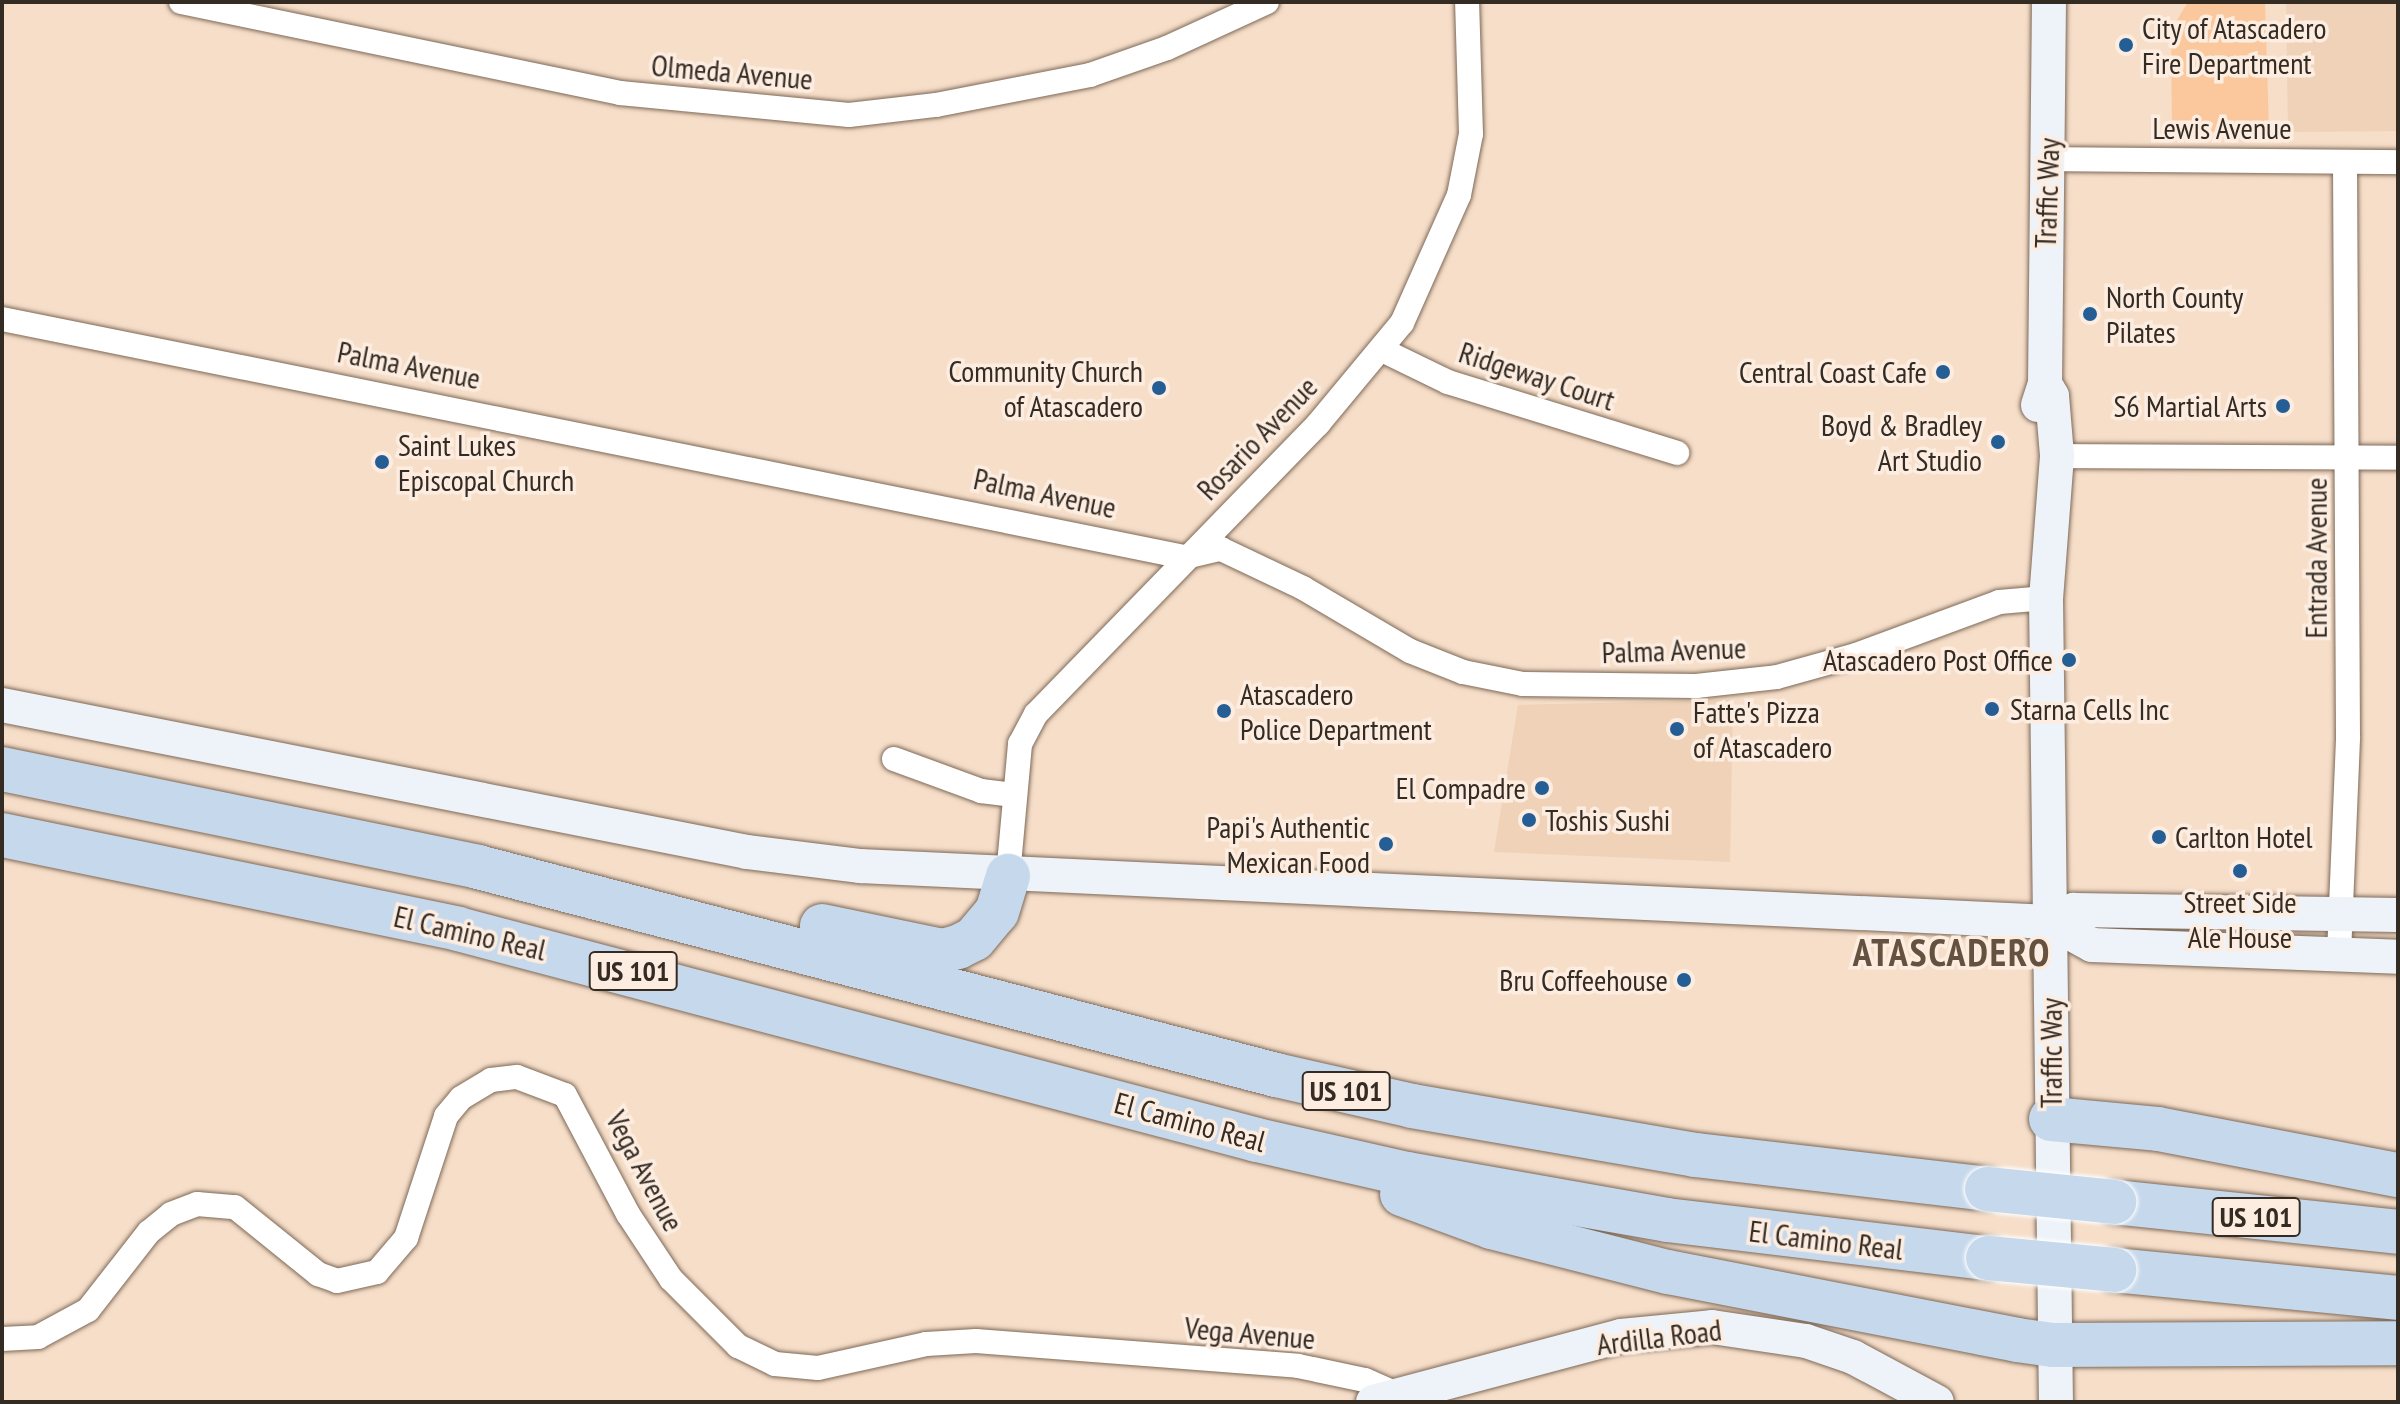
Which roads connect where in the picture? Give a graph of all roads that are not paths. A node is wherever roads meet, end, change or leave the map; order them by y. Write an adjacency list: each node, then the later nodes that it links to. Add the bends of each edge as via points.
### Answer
1 (181, 2): 2 (street, Olmeda Avenue, via 620,93 849,115 949,103 1090,75 1167,48)
2 (1267, 2)
3 (1467, 2): 9 (street, Rosario Avenue, via 1471,134 1459,195 1425,279)
4 (2049, 2): 5 (main road, Traffic Way)
5 (2047, 159): 6 (street, Lewis Avenue); 10 (main road, Traffic Way)
6 (2345, 162): 7 (street, Lewis Avenue); 13 (street, Entrada Avenue)
7 (2398, 162)
8 (2, 319): 15 (street, Palma Avenue)
9 (1382, 350): 11 (street, Ridgeway Court, via 1448,382); 15 (street, Rosario Avenue, via 1318,424)
10 (2045, 384): 12 (main road, Traffic Way, via 2052,396); 16 (main road, Traffic Way, via 2038,398 2036,464 2038,541)
11 (1677, 453)
12 (2057, 456): 13 (street); 16 (main road, Traffic Way, via 2054,538)
13 (2347, 458): 14 (street); 25 (street, Entrada Avenue, via 2348,736)
14 (2398, 458)
15 (1185, 557): 17 (street, Palma Avenue, via 1221,549 1303,588 1410,651 1463,672 1523,684 1696,686 1777,677 1856,655 1999,602); 21 (street, Rosario Avenue, via 1036,714 1020,744)
16 (2046, 559): 17 (main road, Traffic Way)
17 (2046, 598): 26 (main road, Traffic Way)
18 (2, 705): 23 (main road, via 747,852)
19 (894, 759): 21 (street, via 981,791)
20 (2, 769): 27 (highway, US 101, via 478,867)
21 (1014, 795): 23 (street, Rosario Avenue)
22 (2, 835): 31 (highway, El Camino Real / US 101, via 488,936)
23 (1008, 876): 26 (main road); 27 (highway, via 997,912 985,928 974,939 943,951 789,920)
24 (2398, 915): 25 (main road)
25 (2339, 916): 26 (main road, via 2074,910); 28 (street, Entrada Avenue)
26 (2050, 922): 28 (main road, via 2092,945); 30 (main road, Traffic Way)
27 (718, 927): 33 (highway, US 101, bridge, via 1171,1048 1412,1106 1695,1155)
28 (2339, 954): 29 (main road)
29 (2398, 957)
30 (2051, 1119): 32 (highway, via 2158,1129); 37 (main road, Traffic Way)
31 (1257, 1140): 34 (highway, El Camino Real / US 101, bridge, via 1652,1218); 37 (highway, via 1491,1227 1764,1294)
32 (2398, 1175)
33 (2398, 1232)
34 (2398, 1298)
35 (2, 1339): 38 (street, Vega Avenue, via 38,1337 75,1319 149,1232 171,1214 197,1204 235,1207 318,1274 337,1281 377,1272 406,1238 446,1116 461,1098 491,1080 517,1077 565,1095 628,1214 671,1279 738,1346 775,1364 818,1368 926,1344 976,1341 1298,1366 1365,1380)
36 (2398, 1343): 37 (highway)
37 (2053, 1345): 40 (main road, Traffic Way)
38 (1384, 1397): 39 (main road, Ardilla Road, via 1621,1336 1712,1327 1806,1341 1853,1357)
39 (1937, 1402)
40 (2056, 1402)

